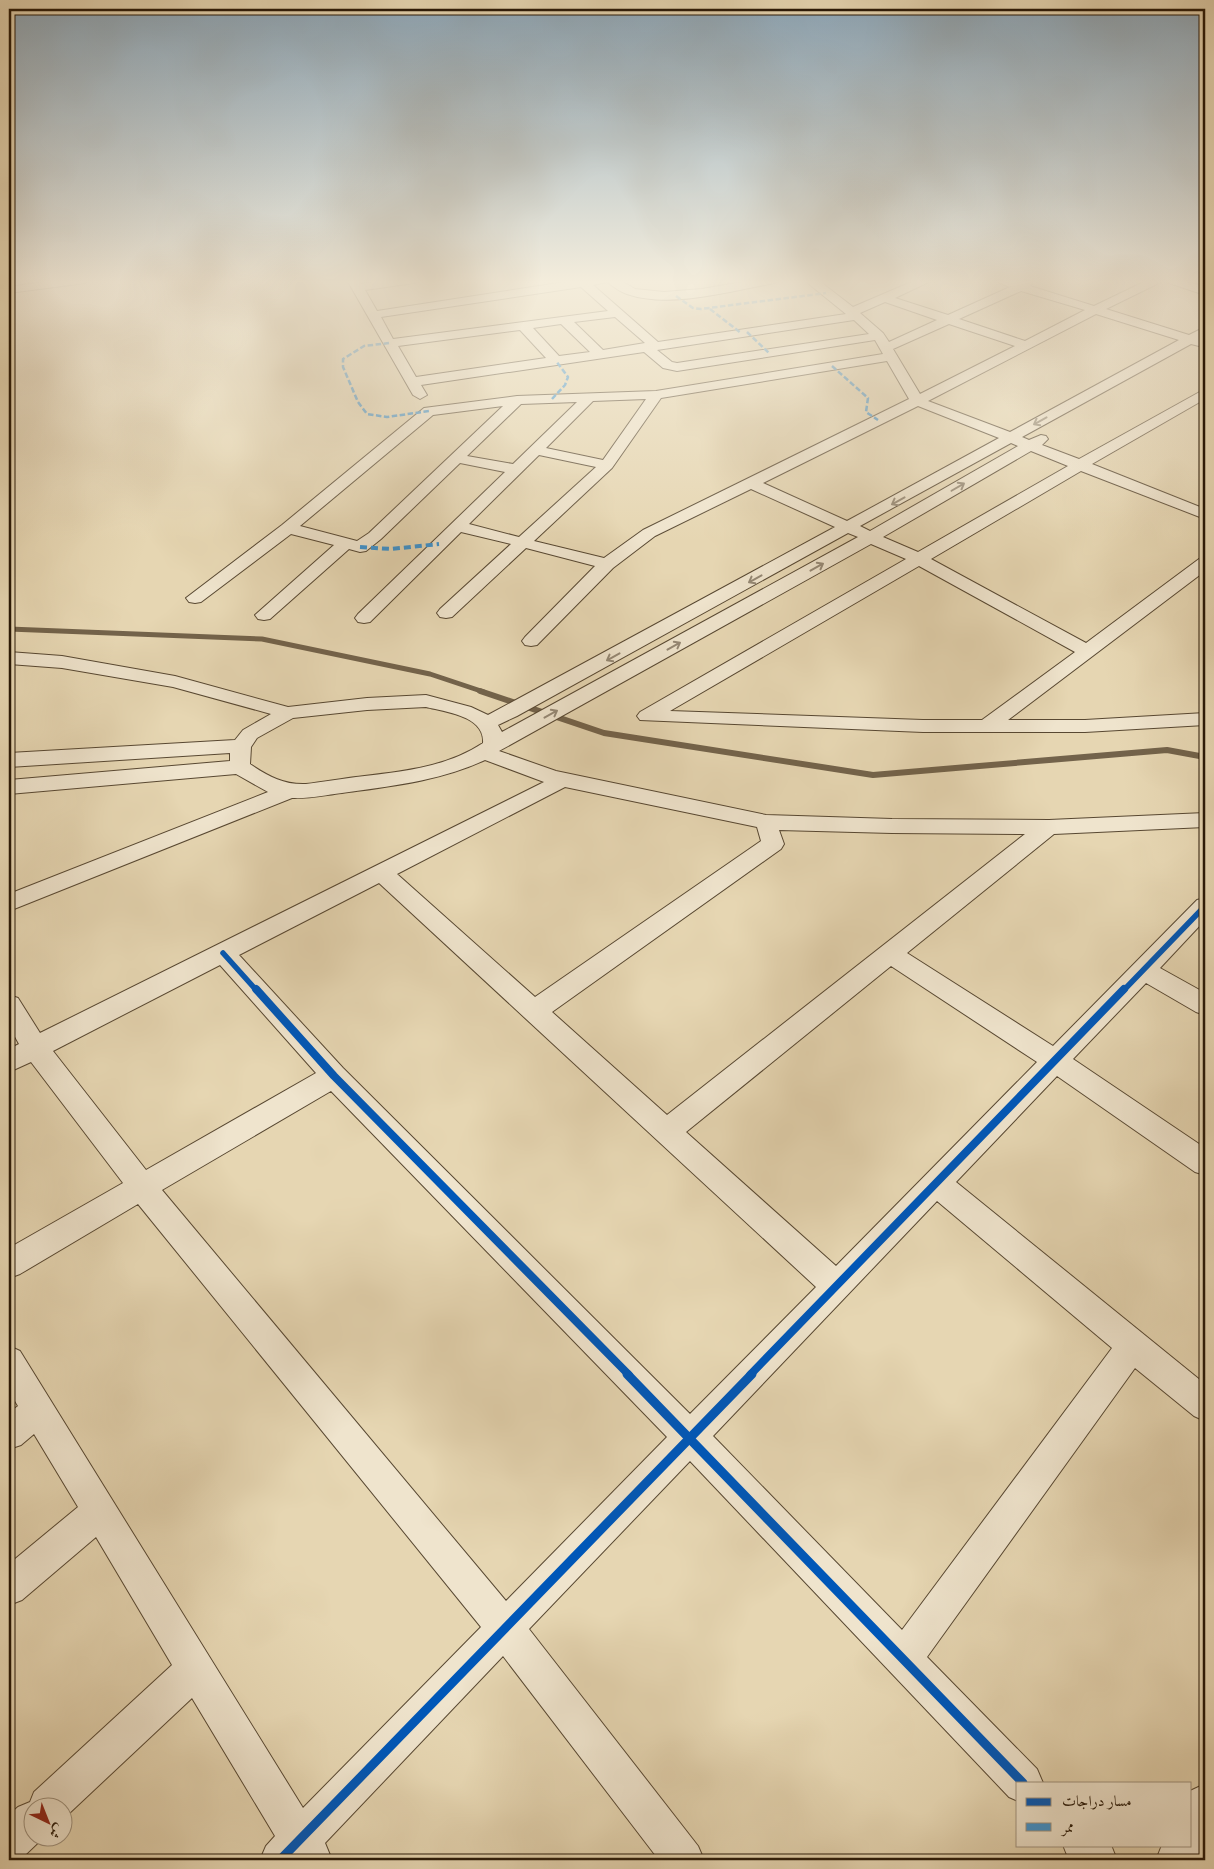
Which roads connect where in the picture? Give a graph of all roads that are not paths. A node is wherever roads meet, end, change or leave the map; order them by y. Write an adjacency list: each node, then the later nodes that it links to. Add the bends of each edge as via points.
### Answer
1 (403, 367): 8 (street)
2 (513, 367): 8 (street)
3 (789, 367): 10 (street)
4 (897, 367): 13 (street)
5 (982, 367): 13 (street)
6 (1151, 367): 15 (street, one-way to 15)
7 (1160, 367): 16 (street)
8 (412, 382): 14 (street)
9 (1205, 393): 20 (street)
10 (656, 395): 11 (street); 19 (street)
11 (589, 398): 12 (street); 17 (street)
12 (517, 400): 14 (street); 18 (street)
13 (917, 401): 15 (street); 22 (street)
14 (429, 410): 25 (street)
15 (1009, 438): 16 (street); 26 (street, one-way to 26)
16 (1029, 446): 20 (street); 27 (street, one-way to 16)
17 (536, 450): 19 (street); 21 (street)
18 (456, 458): 21 (street); 29 (street, via 375,536 360,547)
19 (607, 465): 28 (street)
20 (1080, 466): 23 (street); 30 (street)
21 (516, 469): 24 (street)
22 (751, 483): 26 (street); 32 (street, via 649,533)
23 (1205, 514)
24 (458, 526): 28 (street); 36 (street)
25 (288, 528): 29 (street); 33 (street)
26 (850, 528): 27 (street); 42 (street, one-way to 42)
27 (871, 537): 30 (street); 45 (street, one-way to 27)
28 (524, 542): 32 (street); 34 (street)
29 (344, 544): 35 (street)
30 (919, 559): 38 (street); 43 (street, via 647,716)
31 (1205, 563): 38 (street)
32 (607, 564): 37 (street)
33 (195, 598)
34 (446, 613)
35 (264, 615)
36 (364, 618)
37 (531, 641)
38 (1087, 651): 43 (street)
39 (9, 658): 40 (street, via 62,662 175,682)
40 (288, 713): 42 (street, via 426,701 465,710); 44 (street, via 250,734)
41 (1205, 720): 43 (street, via 1085,726)
42 (485, 723): 45 (street, via 493,734)
43 (987, 726)
44 (241, 746): 46 (street); 47 (street)
45 (489, 750): 48 (street); 50 (street, via 469,761 414,776)
46 (13, 761): 49 (street)
47 (240, 767): 49 (street); 50 (street, via 261,782)
48 (552, 777): 52 (street); 54 (street, via 556,784 552,787)
49 (11, 786)
50 (288, 791): 55 (street)
51 (1205, 820): 53 (street)
52 (766, 822): 53 (street); 62 (street, via 773,844)
53 (1048, 827): 58 (street)
54 (382, 873): 57 (street); 62 (street)
55 (9, 903)
56 (1205, 906): 59 (street)
57 (223, 952): 63 (street); 65 (street)
58 (890, 954): 64 (street); 66 (street)
59 (1144, 970): 61 (street); 64 (street)
60 (9, 1005): 63 (street)
61 (1205, 1005)
62 (534, 1011): 66 (street)
63 (22, 1054): 69 (street)
64 (1056, 1061): 67 (street); 68 (street)
65 (334, 1076): 69 (street); 77 (street)
66 (667, 1132): 71 (street)
67 (1205, 1163)
68 (937, 1184): 71 (street); 72 (street)
69 (142, 1187): 70 (street); 80 (street)
70 (9, 1264)
71 (837, 1286): 77 (street)
72 (1132, 1345): 74 (street); 81 (street)
73 (9, 1362): 75 (street)
74 (1205, 1405)
75 (38, 1411): 76 (street); 78 (street)
76 (9, 1433)
77 (690, 1437): 80 (street); 81 (street)
78 (99, 1510): 79 (street); 82 (street)
79 (9, 1587)
80 (505, 1628): 91 (street); 92 (street)
81 (903, 1659): 83 (street)
82 (196, 1669): 84 (street); 91 (street)
83 (1021, 1782)
84 (59, 1796)
85 (1205, 1804): 86 (street)
86 (1192, 1829)
87 (22, 1830): 88 (street)
88 (9, 1843)
89 (1084, 1846): 93 (street)
90 (1183, 1846): 94 (street)
91 (297, 1853)
92 (684, 1860)
93 (1097, 1860)
94 (1176, 1860)

